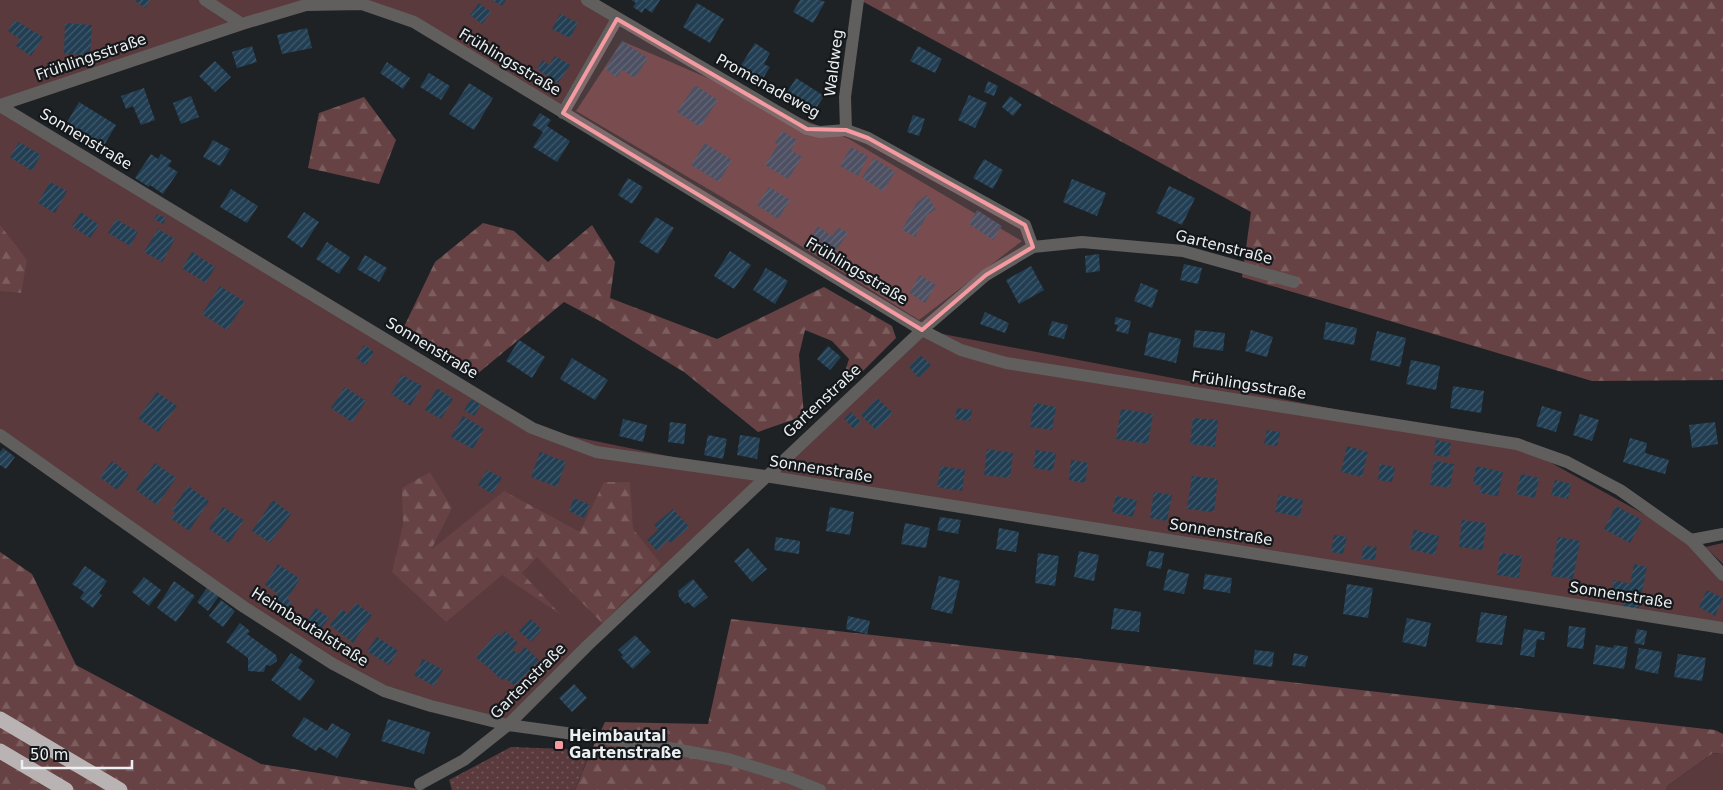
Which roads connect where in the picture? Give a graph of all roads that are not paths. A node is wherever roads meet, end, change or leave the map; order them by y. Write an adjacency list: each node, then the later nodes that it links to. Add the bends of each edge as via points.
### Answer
1 (205, 0): 5 (street)
2 (587, 0): 4 (street, Promenadeweg)
3 (858, 0): 8 (street, Waldweg, via 844,97)
4 (617, 19): 7 (street); 8 (street, Promenadeweg, via 807,129 820,132)
5 (242, 24): 6 (street, Frühlingsstraße); 7 (street, Frühlingsstraße, via 306,5 362,4 414,22)
6 (0, 105): 13 (street, Sonnenstraße, via 532,428 596,452)
7 (563, 113): 11 (street, Frühlingsstraße)
8 (846, 130): 9 (street, Promenadeweg, via 868,138 1025,225)
9 (1033, 247): 10 (street, Gartenstraße, via 1082,242 1183,251); 11 (street, Gartenstraße, via 986,275)
10 (1294, 282)
11 (922, 330): 13 (street, Gartenstraße); 15 (street, Frühlingsstraße, via 961,350 1006,363 1517,444 1567,462 1620,490)
12 (0, 435): 19 (street, Heimbautalstraße, via 244,607 333,664 384,690)
13 (765, 476): 17 (street, Sonnenstraße); 19 (street, Gartenstraße)
14 (1723, 534): 15 (street)
15 (1691, 540): 16 (street, Frühlingsstraße)
16 (1723, 575)
17 (1723, 628)
18 (0, 720): 23 (highway)
19 (508, 726): 21 (street, Gartenstraße, via 464,760); 24 (street, Heimbautalstraße, via 653,745 728,759)
20 (0, 751): 22 (highway)
21 (420, 784)
22 (66, 790)
23 (120, 790)
24 (820, 790)

